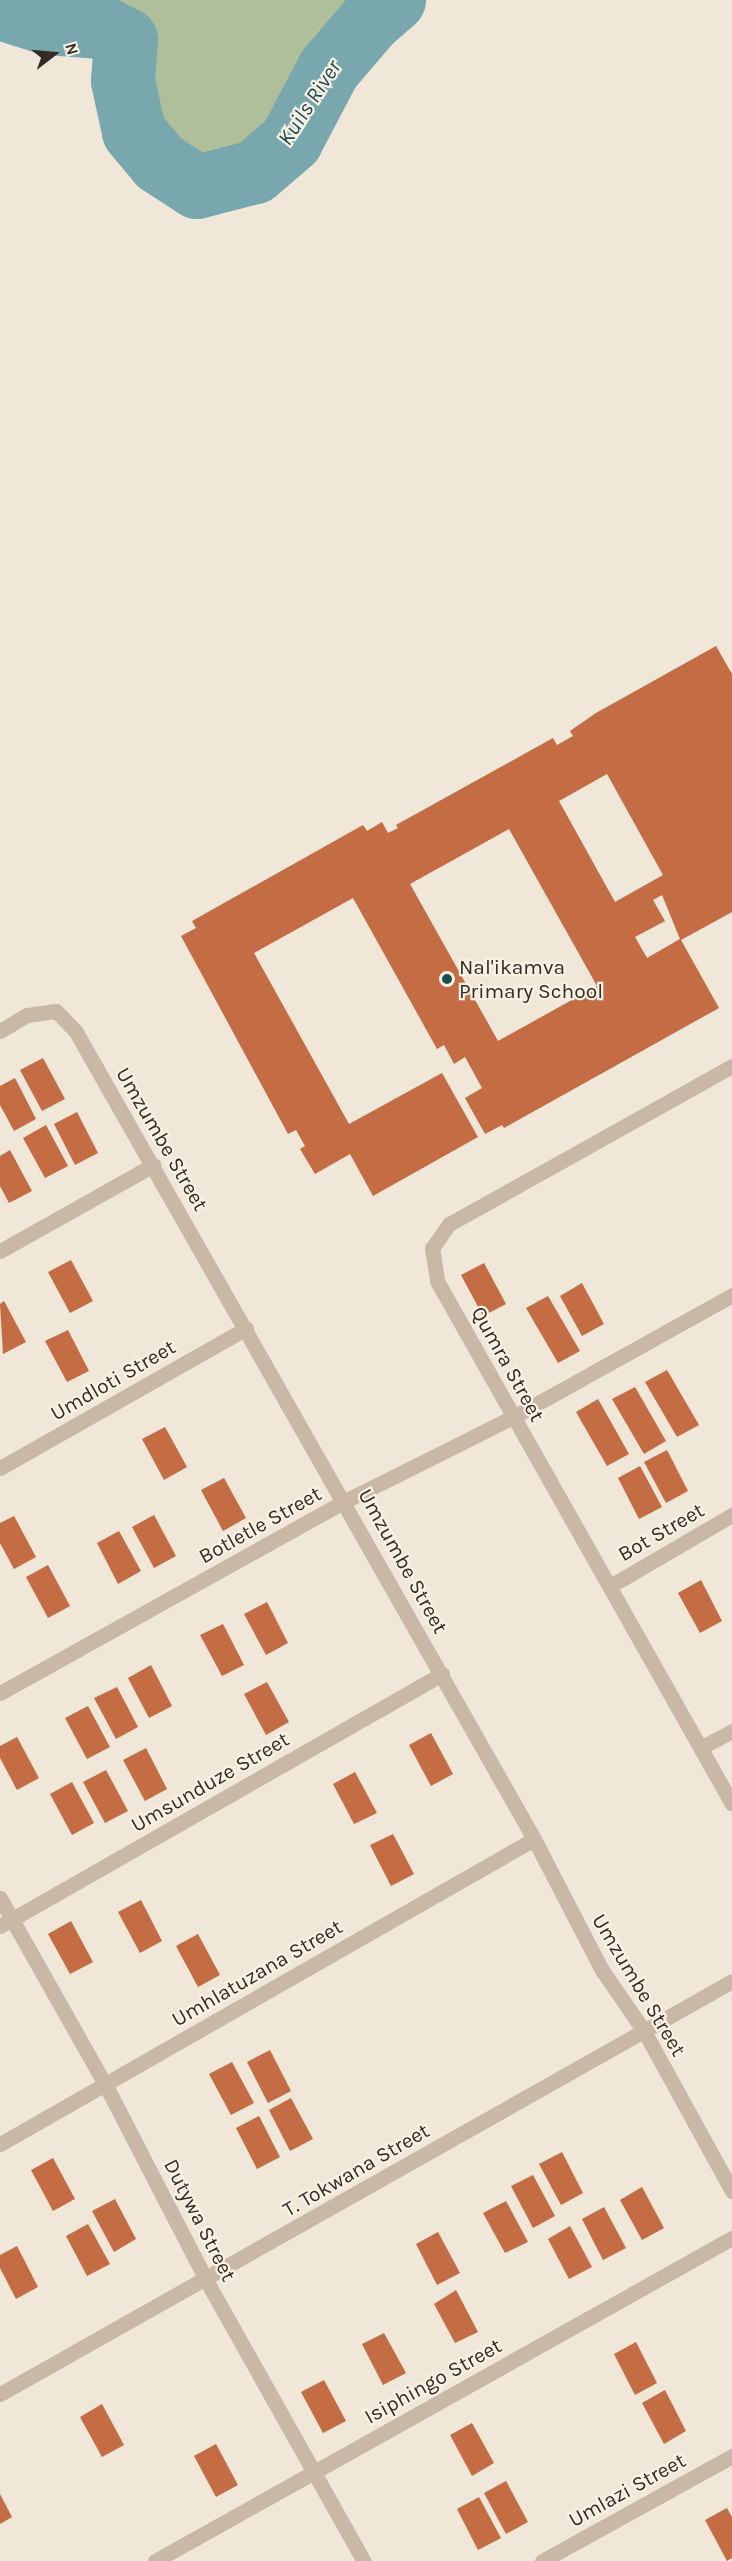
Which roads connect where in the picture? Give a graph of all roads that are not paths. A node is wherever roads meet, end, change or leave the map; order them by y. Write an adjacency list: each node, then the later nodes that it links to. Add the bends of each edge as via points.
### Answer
1 (0, 1031): 3 (street, Umzumbe Street, via 27,1015 56,1011 76,1032)
2 (732, 1066): 7 (street, Qumra Street, via 449,1224 432,1248 437,1281)
3 (153, 1165): 4 (street); 6 (street, Umzumbe Street)
4 (0, 1251)
5 (732, 1295): 7 (street, Botletle Street)
6 (246, 1328): 8 (street, Umdloti Street); 9 (street, Umzumbe Street)
7 (513, 1417): 9 (street, Botletle Street); 11 (street, Qumra Street)
8 (0, 1468)
9 (345, 1502): 12 (street, Umzumbe Street); 13 (street, Botletle Street)
10 (732, 1515): 11 (street, Bot Street)
11 (612, 1585): 15 (street, Qumra Street)
12 (442, 1674): 17 (street, Umzumbe Street); 19 (street, Umsunduze Street)
13 (0, 1693)
14 (732, 1731): 15 (street)
15 (702, 1748): 16 (street, Qumra Street)
16 (732, 1804)
17 (534, 1839): 21 (street, Umzumbe Street, via 602,1970); 22 (street, Umhlatuzana Street)
18 (0, 1898): 19 (street, Dutywa Street)
19 (6, 1923): 22 (street, Dutywa Street)
20 (732, 1981): 21 (street, T. Tokwana Street)
21 (644, 2031): 24 (street, Umzumbe Street); 26 (street, T. Tokwana Street)
22 (105, 2084): 23 (street, Umhlatuzana Street); 26 (street, Dutywa Street)
23 (0, 2144)
24 (732, 2191)
25 (732, 2238): 29 (street, Isiphingo Street)
26 (206, 2280): 27 (street, T. Tokwana Street); 29 (street, Dutywa Street)
27 (0, 2394)
28 (732, 2456): 32 (street, Umlazi Street)
29 (313, 2472): 30 (street, Isiphingo Street); 31 (street, Dutywa Street)
30 (155, 2561)
31 (364, 2561)
32 (542, 2561)

